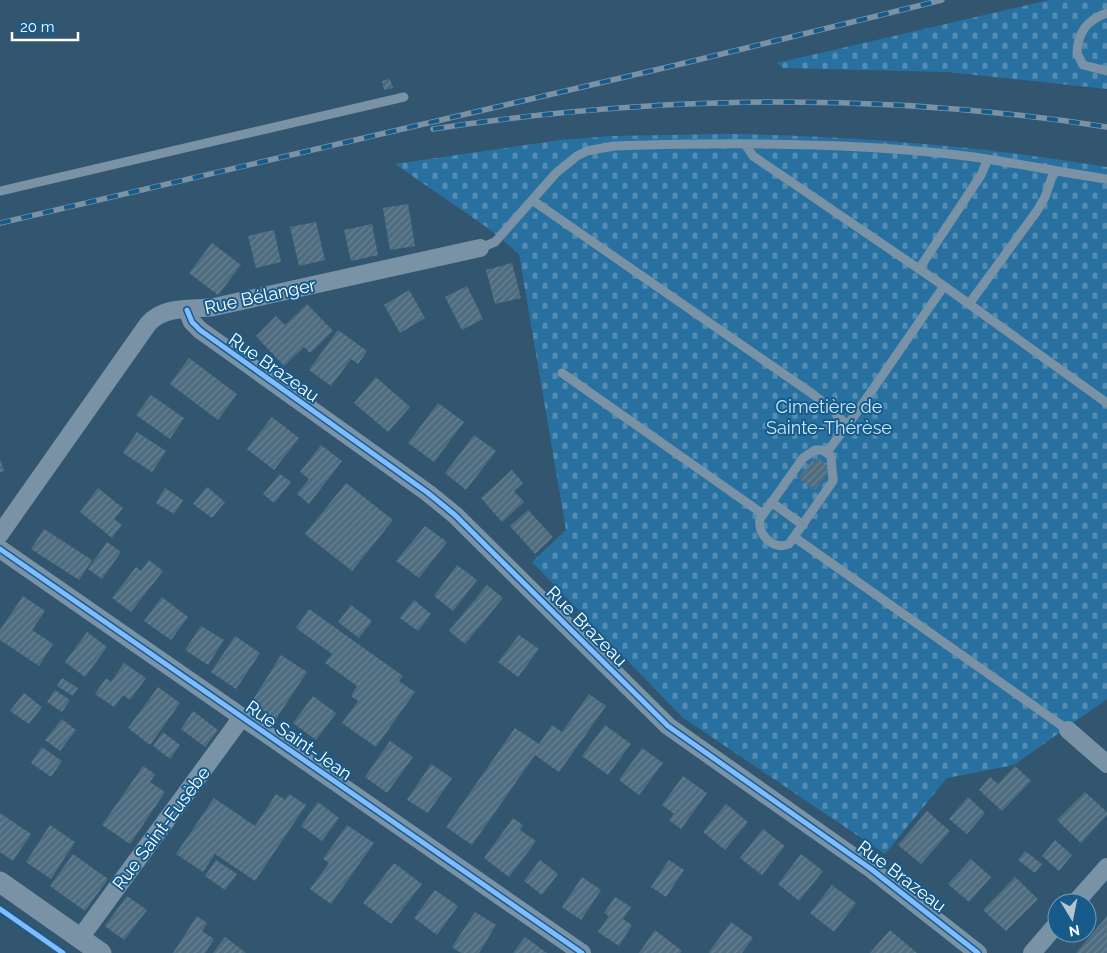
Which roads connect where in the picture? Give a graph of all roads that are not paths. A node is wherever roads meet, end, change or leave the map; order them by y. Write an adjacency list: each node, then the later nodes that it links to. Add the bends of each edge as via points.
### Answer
1 (1107, 13): 2 (lane, via 1083,29 1077,53 1083,65)
2 (1107, 71)
3 (404, 97): 8 (lane)
4 (745, 144): 5 (lane, via 847,146); 9 (lane, via 621,146 587,151 556,173); 11 (lane, via 753,156)
5 (988, 159): 6 (lane); 11 (lane, via 981,175)
6 (1054, 171): 7 (lane); 13 (lane, via 1046,197)
7 (1107, 179)
8 (0, 191)
9 (532, 200): 10 (lane, via 495,242); 17 (lane, via 814,395)
10 (480, 248): 14 (street, Rue Bélanger, via 214,307)
11 (918, 269): 12 (lane)
12 (944, 286): 13 (lane); 17 (lane)
13 (969, 304): 16 (lane)
14 (187, 310): 22 (street, Rue Bélanger, via 163,312 148,324); 35 (street, Rue Brazeau, via 195,326 207,336 456,515 668,726 871,869)
15 (562, 373): 20 (lane)
16 (1107, 403)
17 (846, 425): 18 (lane)
18 (826, 452): 19 (lane, via 815,450 803,458); 21 (lane, via 831,456 832,481)
19 (771, 502): 20 (lane); 21 (lane)
20 (763, 514): 23 (lane, via 760,530 768,541 785,546)
21 (802, 525): 23 (lane)
22 (0, 534)
23 (794, 537): 26 (lane)
24 (0, 549): 25 (street, Rue Saint-Jean)
25 (242, 717): 32 (street, Rue Saint-Eusèbe); 34 (street, Rue Saint-Jean)
26 (1068, 730): 27 (street)
27 (1107, 764)
28 (1107, 867): 30 (street)
29 (0, 882): 32 (street)
30 (1084, 893)
31 (1047, 936): 36 (street)
32 (80, 938): 33 (street)
33 (101, 953)
34 (582, 953)
35 (978, 953)
36 (1032, 953)

